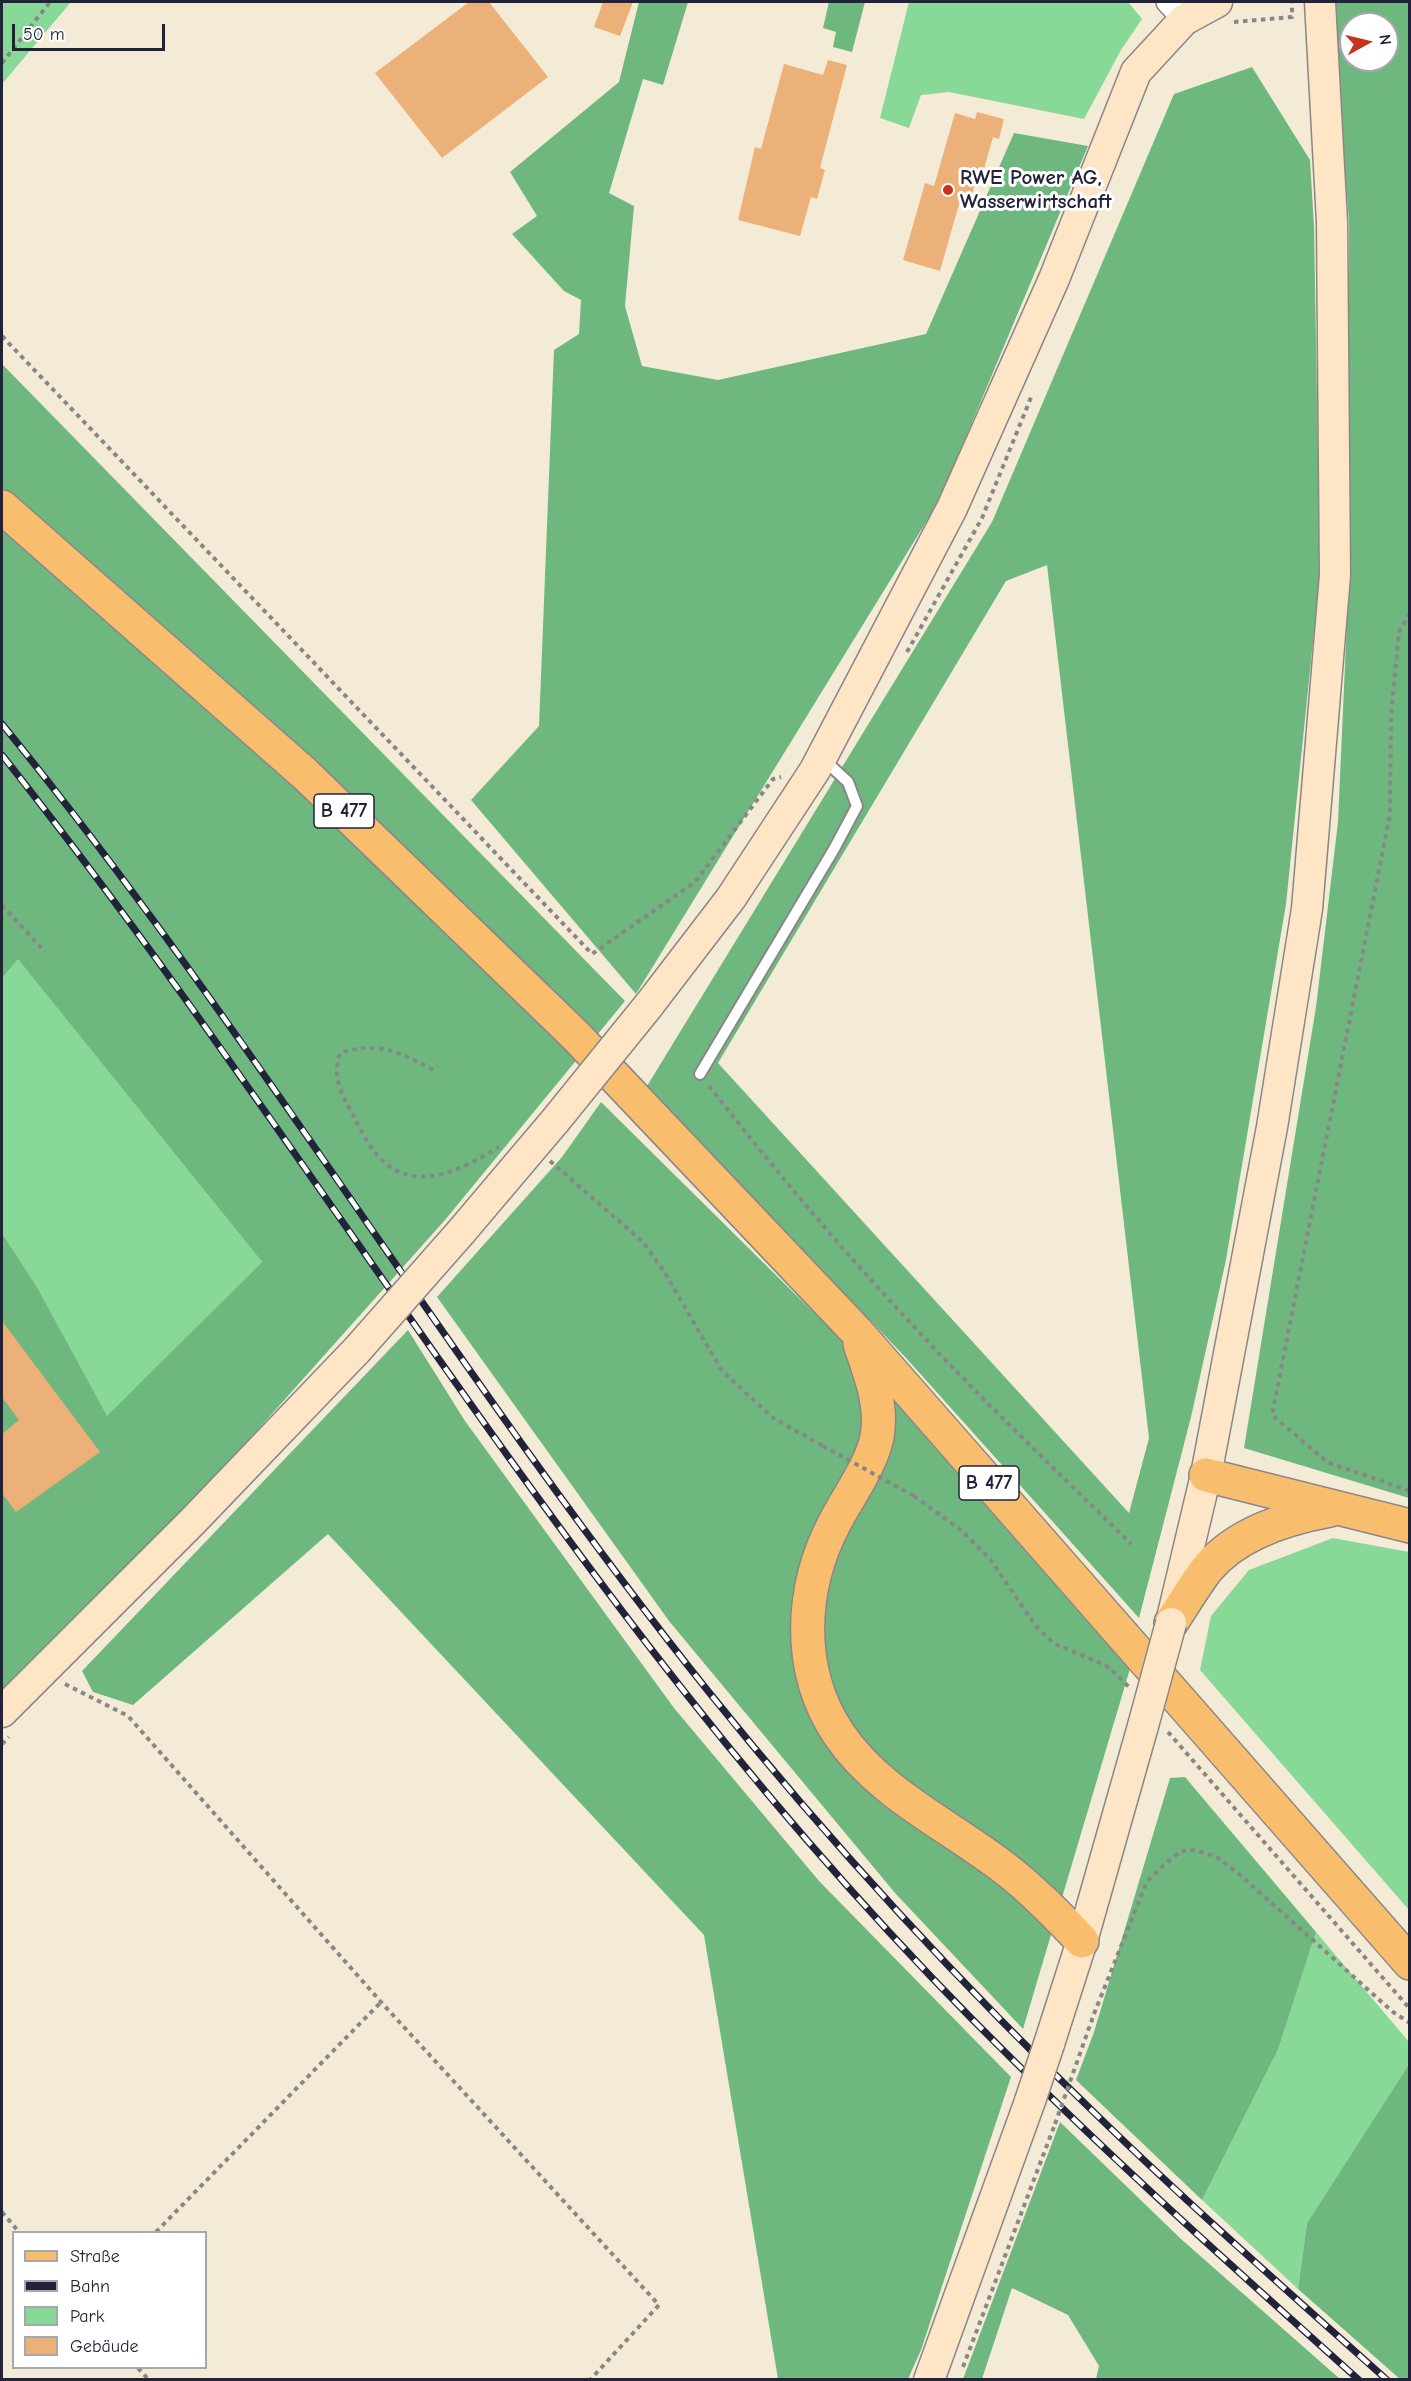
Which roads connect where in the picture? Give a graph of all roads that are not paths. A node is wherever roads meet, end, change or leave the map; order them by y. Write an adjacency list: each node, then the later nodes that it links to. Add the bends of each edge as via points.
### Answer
1 (1217, 2): 3 (main road)
2 (1320, 2): 8 (main road, via 1332,222 1335,576 1306,909 1272,1127)
3 (1175, 11): 5 (main road, via 1136,72 1054,279 952,508)
4 (2, 507): 7 (main road, B 477, via 392,856 576,1036)
5 (818, 764): 6 (lane, via 848,782 857,806); 12 (main road, bridge, via 731,897 649,1005 461,1232 357,1350)
6 (700, 1074)
7 (856, 1331): 13 (main road, via 878,1410 877,1437 814,1572 806,1630 810,1666 820,1700 839,1734 885,1785 1002,1866 1042,1899); 14 (main road, B 477)
8 (1206, 1475): 9 (main road); 11 (main road)
9 (1335, 1509): 10 (main road); 11 (main road, via 1296,1516 1261,1529 1229,1550 1208,1568)
10 (1410, 1526)
11 (1171, 1623): 13 (main road, bridge, via 1154,1727)
12 (2, 1712)
13 (1082, 1941): 15 (main road, bridge, via 1030,2101)
14 (1410, 1963)
15 (929, 2379)

